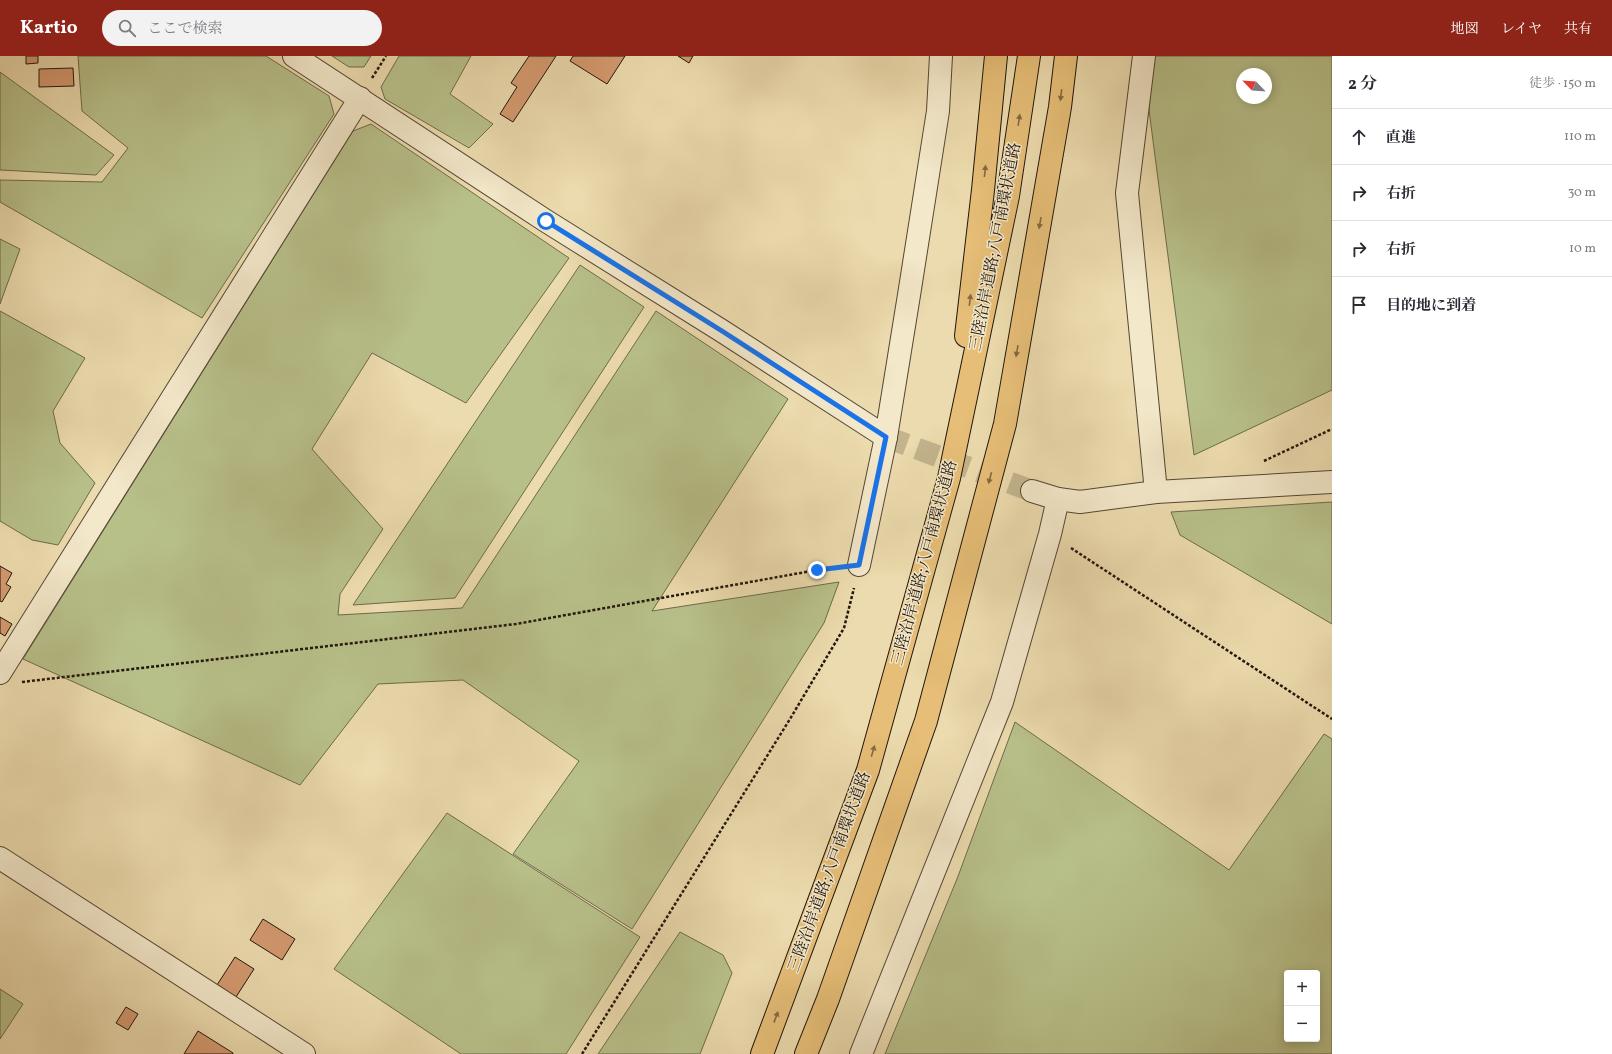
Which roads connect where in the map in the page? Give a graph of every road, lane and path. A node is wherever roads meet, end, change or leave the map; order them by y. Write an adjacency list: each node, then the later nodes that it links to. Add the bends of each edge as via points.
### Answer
1 (294, 56): 7 (street)
2 (941, 56): 8 (street, via 938,111)
3 (996, 56): 9 (highway, one-way to 3)
4 (1029, 56): 9 (highway, 三陸沿岸道路;八戸南環状道路, one-way to 4, via 1008,196)
5 (1066, 56): 22 (highway, one-way to 22, via 1060,107 1005,424 926,721 828,999)
6 (1144, 56): 12 (street, via 1126,193)
7 (360, 98): 8 (street, via 546,221); 16 (street)
8 (886, 437): 15 (street)
9 (949, 478): 21 (highway, 三陸沿岸道路;八戸南環状道路, one-way to 9, via 868,770)
10 (1332, 482): 12 (street)
11 (1032, 491): 13 (street)
12 (1156, 492): 13 (street, via 1080,502)
13 (1058, 499): 14 (street)
14 (1050, 534): 17 (path); 23 (street, via 1002,702)
15 (859, 565): 16 (path, via 809,571 516,624); 20 (path, via 844,628)
16 (8, 678)
17 (1332, 719)
18 (0, 858): 19 (street)
19 (304, 1054)
20 (582, 1054)
21 (762, 1054)
22 (806, 1054)
23 (861, 1054)

